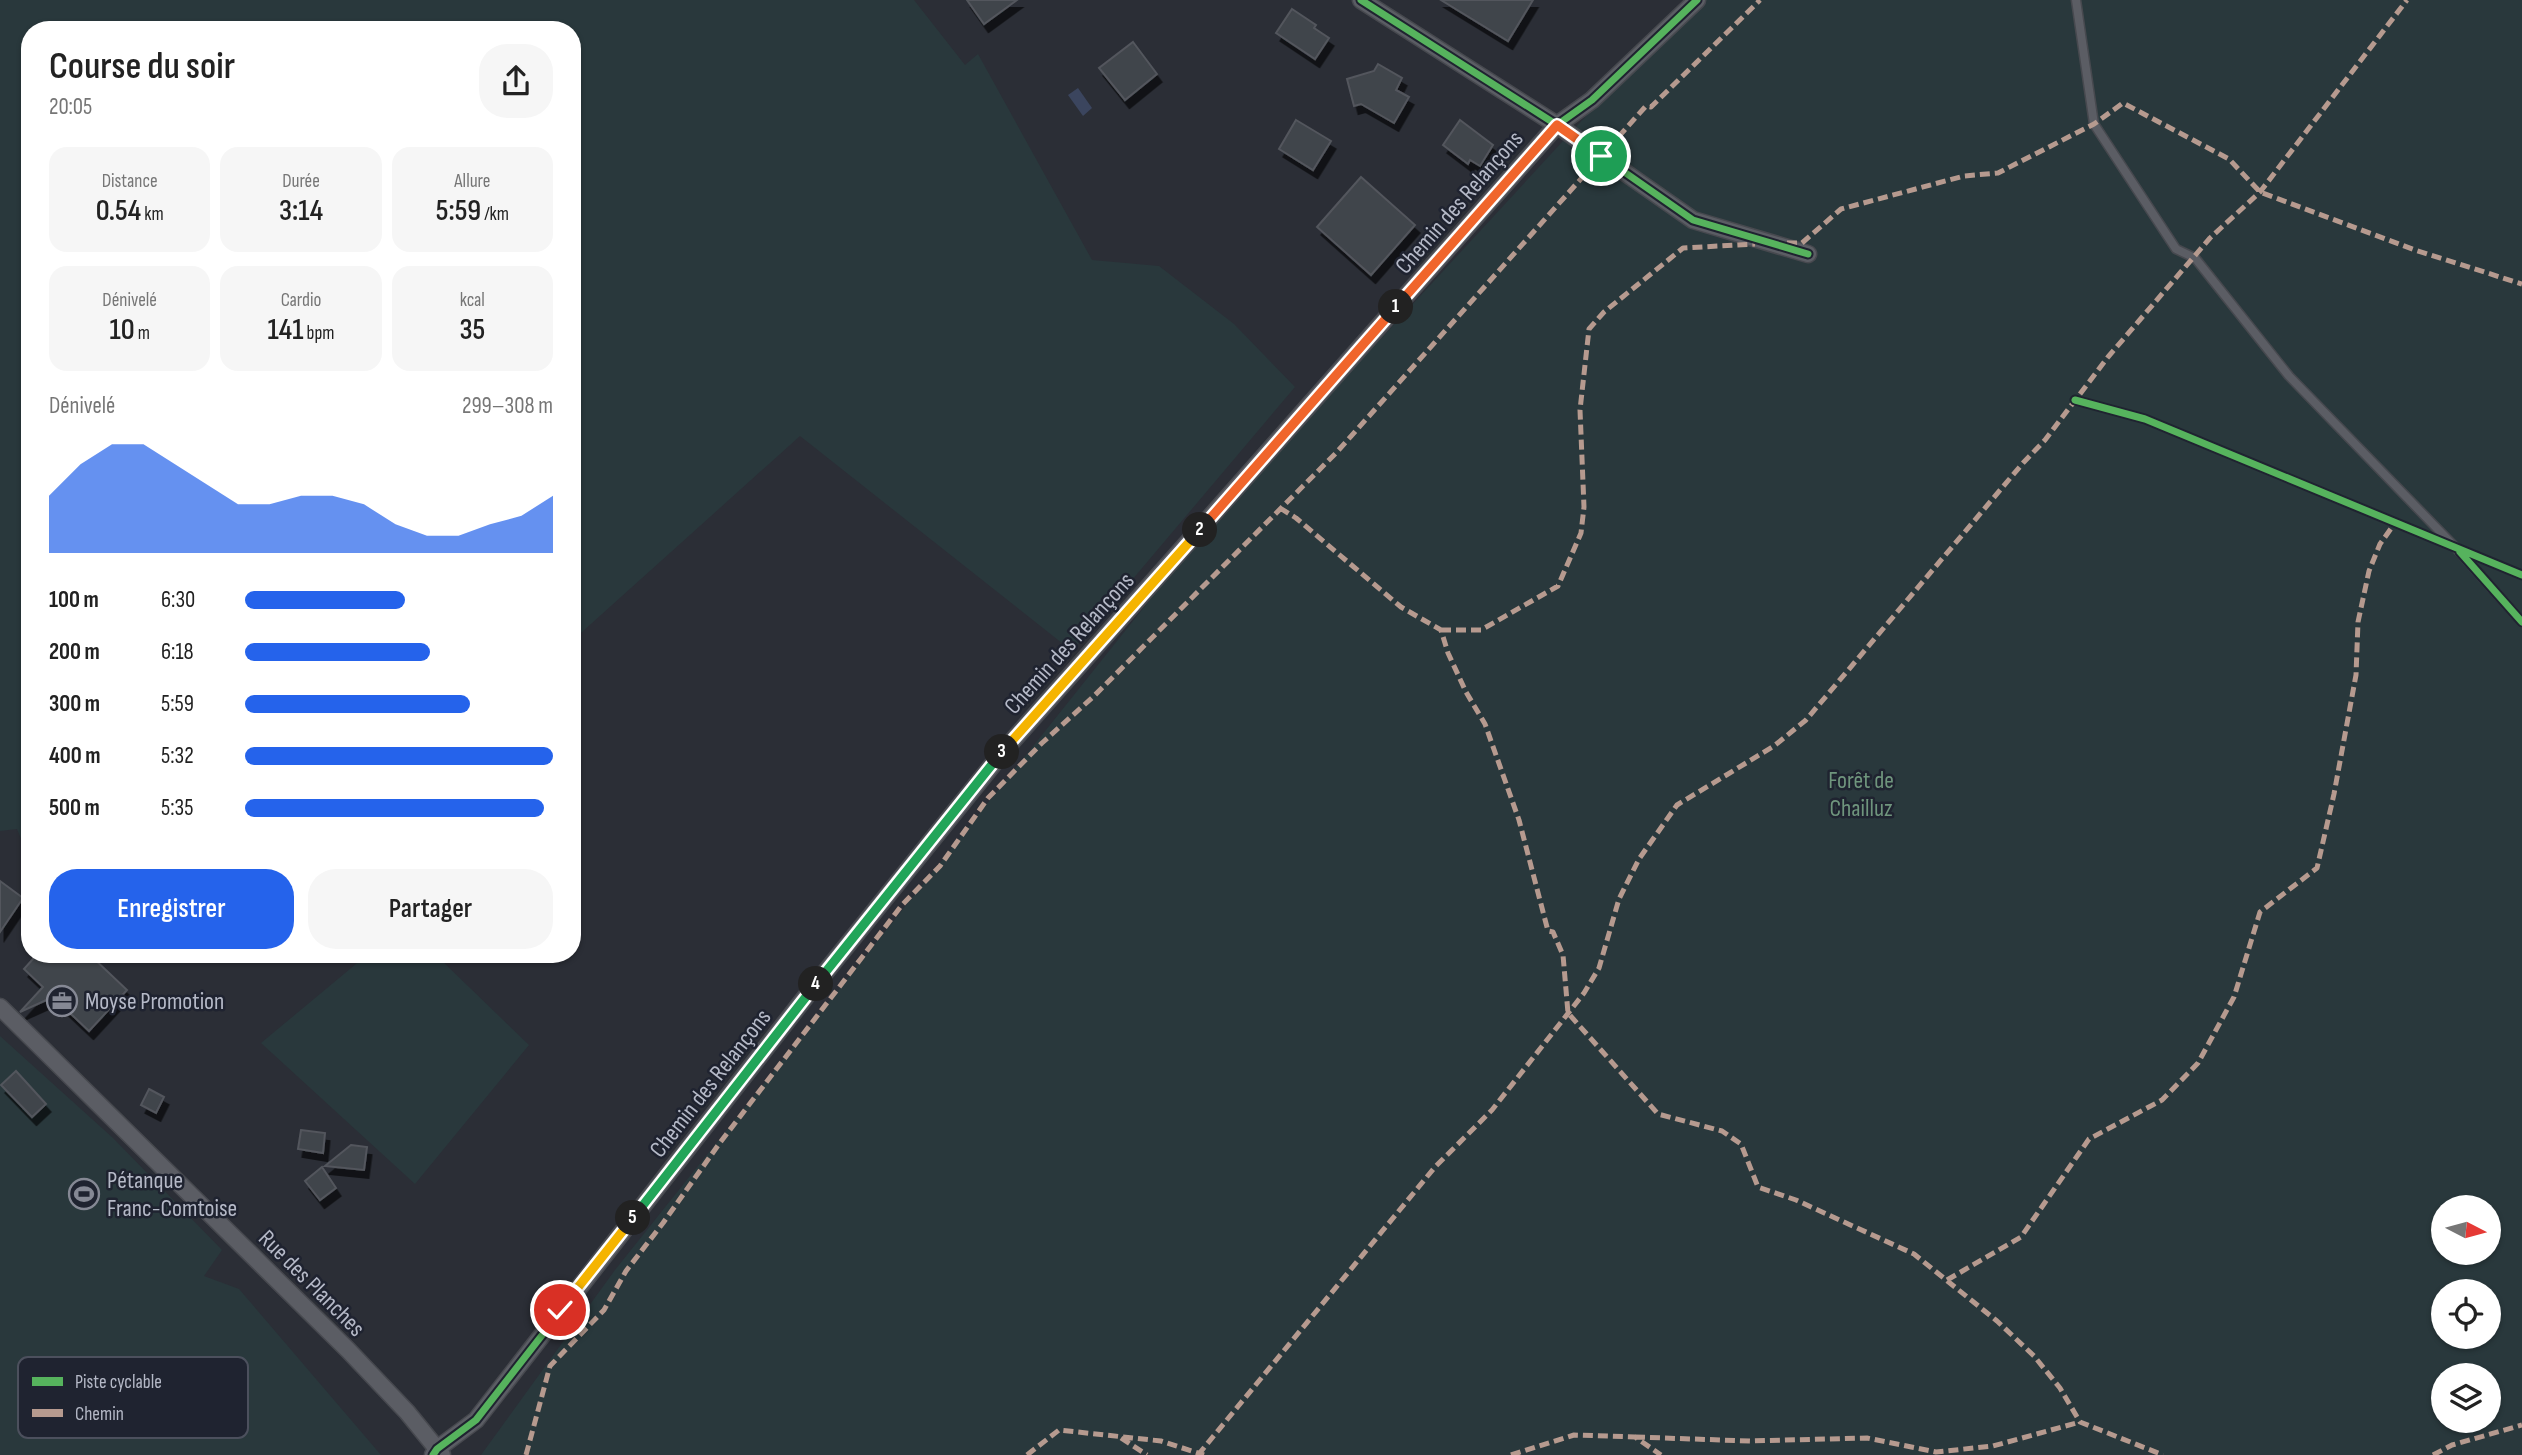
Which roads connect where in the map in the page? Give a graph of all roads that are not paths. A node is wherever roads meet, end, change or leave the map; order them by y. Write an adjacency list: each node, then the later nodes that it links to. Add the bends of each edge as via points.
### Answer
1 (1361, 0): 4 (street)
2 (1697, 0): 4 (street, Chemin des Relançons, via 1592,100)
3 (2076, 0): 6 (lane, via 2094,124 2176,249 2194,258 2289,376)
4 (1557, 125): 5 (street, via 1693,220); 8 (street, Chemin des Relançons, via 1007,747 811,989 476,1420)
5 (1808, 254)
6 (2522, 622)
7 (0, 1007): 8 (street, Rue des Planches, via 348,1350 407,1412)
8 (437, 1453)

